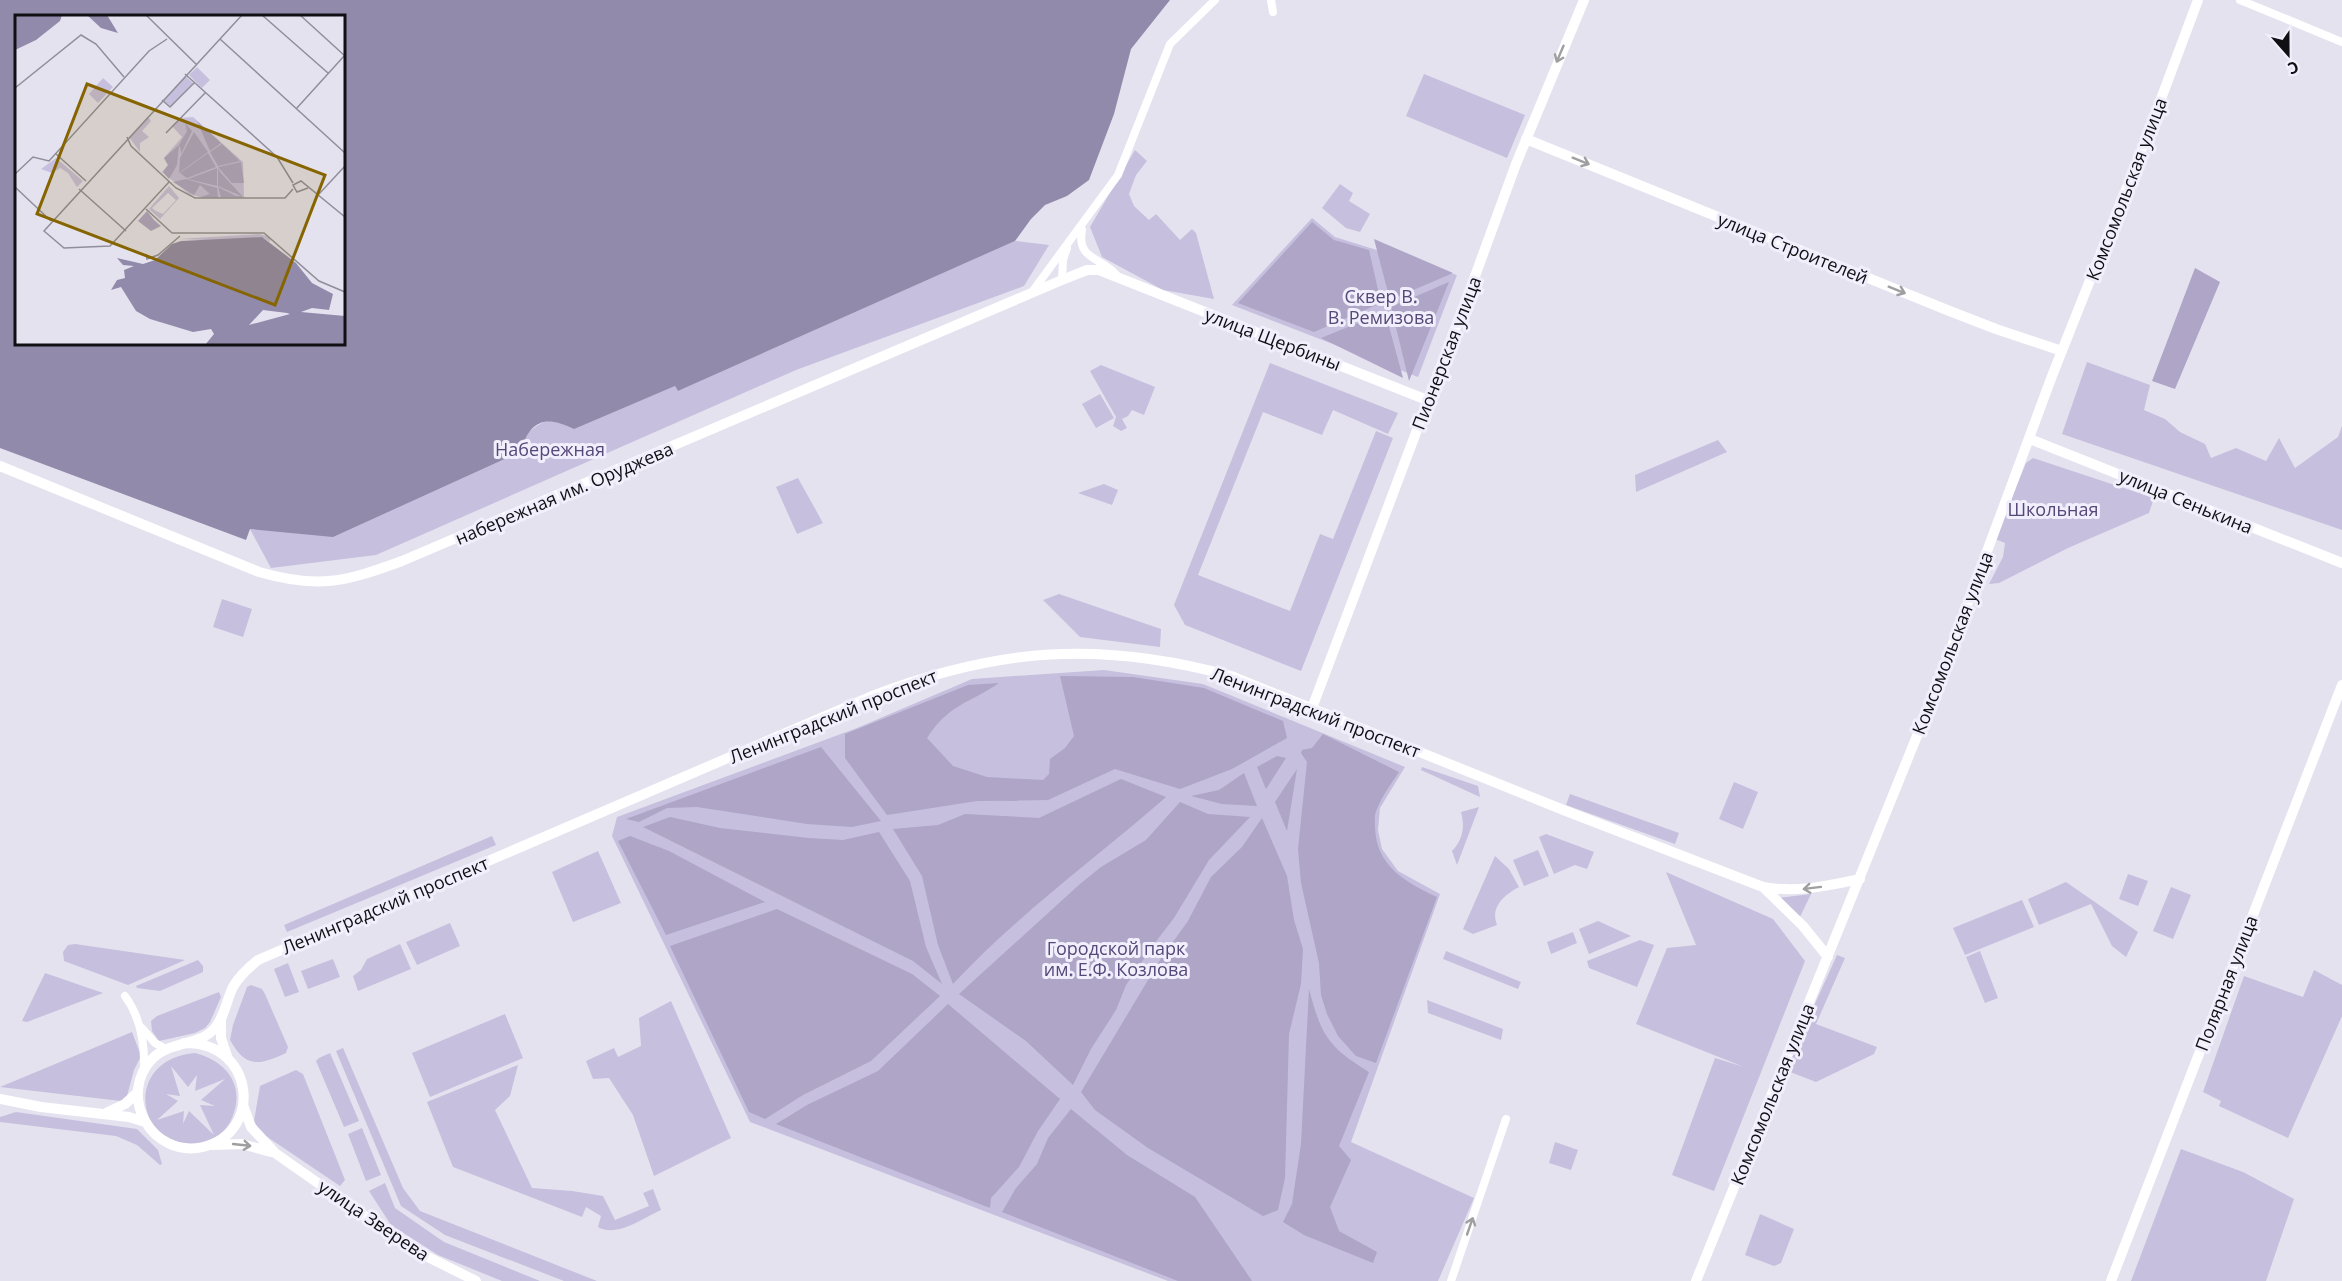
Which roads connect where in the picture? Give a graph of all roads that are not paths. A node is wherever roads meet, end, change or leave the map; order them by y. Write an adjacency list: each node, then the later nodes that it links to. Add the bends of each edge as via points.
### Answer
1 (1215, 0): 9 (street, via 1170,44 1118,175)
2 (1271, 0): 6 (street)
3 (1584, 0): 8 (street, Пионерская улица, one-way to 8)
4 (2198, 0): 14 (street, Комсомольская улица)
5 (2240, 0): 7 (street)
6 (1273, 12)
7 (2342, 42)
8 (1526, 139): 14 (street, улица Строителей, one-way to 14, via 1956,314); 15 (street, Пионерская улица)
9 (1082, 225): 10 (street); 11 (street, via 1083,250)
10 (1071, 241): 12 (street, via 1063,261); 13 (street)
11 (1119, 279): 12 (street, набережная им. Оруджева, via 1093,269); 15 (street, улица Щербины)
12 (1062, 280): 13 (street, набережная им. Оруджева)
13 (1031, 293): 17 (street, набережная им. Оруджева, via 402,561 334,582 311,583 259,572)
14 (2062, 351): 16 (street, Комсомольская улица)
15 (1427, 400): 20 (street, Пионерская улица)
16 (2030, 439): 18 (street, улица Сенькина); 21 (street, Комсомольская улица)
17 (0, 466)
18 (2342, 562)
19 (2342, 685): 42 (street, Полярная улица)
20 (1312, 708): 22 (street, Ленинградский проспект); 25 (street, Ленинградский проспект, via 1200,667 1116,654 1083,652 999,659 932,674 833,712 270,954 242,975)
21 (1860, 879): 22 (street, one-way to 22, via 1802,890); 23 (street, Комсомольская улица)
22 (1762, 887): 23 (street)
23 (1828, 957): 41 (street, Комсомольская улица)
24 (125, 996): 26 (street)
25 (221, 1019): 27 (street, via 208,1034); 29 (street)
26 (139, 1024): 28 (street, via 155,1043); 30 (street, via 145,1049)
27 (184, 1043): 28 (street); 29 (street, via 206,1045)
28 (166, 1048): 30 (street)
29 (227, 1057): 33 (street, via 241,1077)
30 (144, 1070): 31 (street)
31 (138, 1092): 34 (street, via 125,1104); 36 (street)
32 (0, 1099): 34 (street)
33 (243, 1105): 37 (street, via 232,1130); 38 (street, улица Зверева, via 250,1127)
34 (101, 1114): 36 (street)
35 (1506, 1119): 40 (street, one-way to 35)
36 (145, 1122): 37 (street, via 152,1132 173,1146)
37 (209, 1146): 38 (street, улица Зверева, one-way to 38, via 242,1144)
38 (274, 1153): 39 (street, улица Зверева, via 412,1249)
39 (476, 1281)
40 (1451, 1281)
41 (1696, 1281)
42 (2111, 1281)

